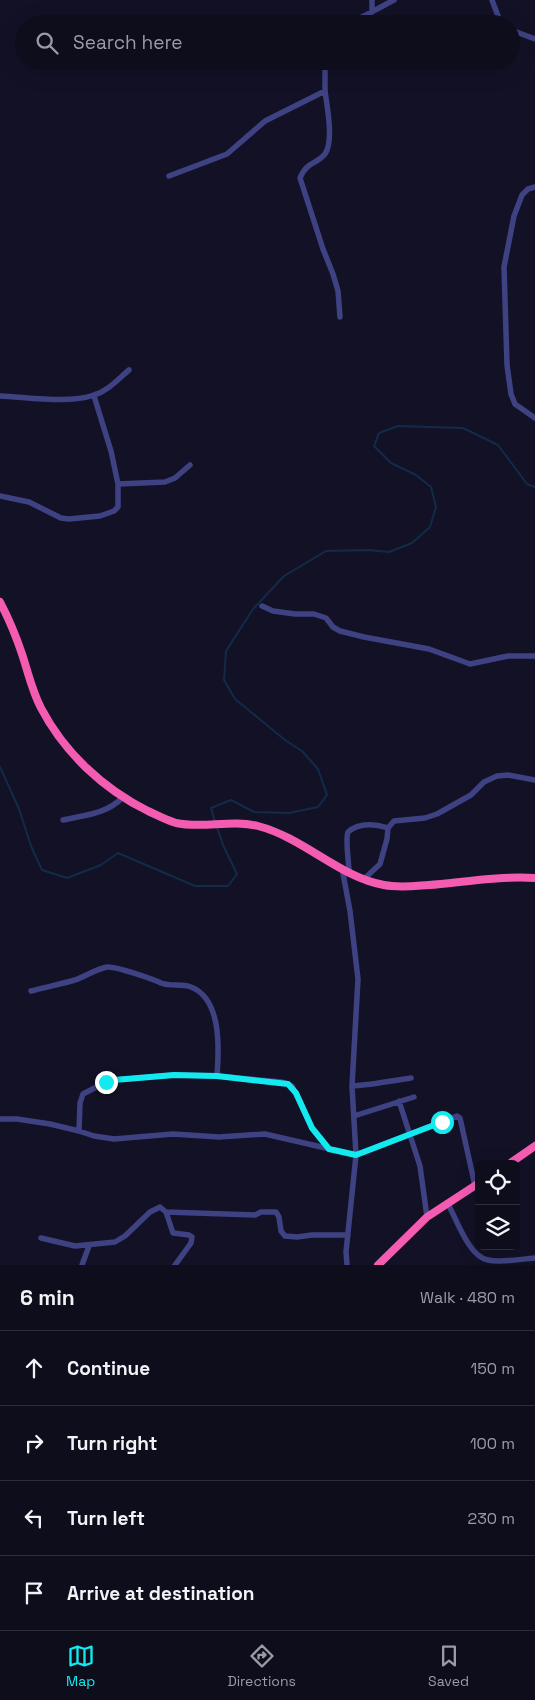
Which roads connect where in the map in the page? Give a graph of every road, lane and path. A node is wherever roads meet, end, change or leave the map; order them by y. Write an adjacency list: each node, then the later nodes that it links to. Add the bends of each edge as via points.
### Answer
1 (372, 0): 4 (street)
2 (394, 0): 4 (street)
3 (492, 0): 6 (street)
4 (372, 12): 5 (street)
5 (366, 15)
6 (498, 15)
7 (520, 33): 8 (street)
8 (535, 39)
9 (325, 70): 10 (street)
10 (325, 91): 11 (street, via 265,121 227,154); 13 (street, via 328,147 325,154 304,168 300,182 334,274)
11 (169, 176)
12 (535, 187): 17 (street, via 522,195 514,216 504,268 511,394 515,404)
13 (340, 317)
14 (129, 370): 16 (street)
15 (0, 396): 16 (street, via 63,399)
16 (94, 396): 19 (street)
17 (535, 418)
18 (190, 465): 19 (street, via 165,482)
19 (118, 484): 20 (street, via 118,507 100,516 61,518 29,502)
20 (0, 496)
21 (0, 602): 25 (highway, via 40,707 80,761)
22 (262, 606): 23 (street, via 273,611 314,614 326,618 340,631 429,649 470,664 508,656)
23 (535, 656)
24 (535, 780): 27 (street, via 497,776 437,814 398,820)
25 (123, 797): 26 (street, via 102,811); 28 (highway, via 175,823 252,824 271,830 299,842)
26 (63, 820)
27 (388, 828): 28 (street, via 368,824 348,832); 30 (street, via 380,864)
28 (346, 870): 30 (highway); 34 (street, via 358,980)
29 (535, 878): 30 (highway, via 400,887)
30 (364, 880)
31 (31, 990): 32 (street, via 76,979 110,966 166,984 195,988 204,996 216,1022 219,1039)
32 (217, 1076): 39 (street, via 174,1075 106,1082 83,1094); 42 (street, via 282,1082 292,1086 312,1128)
33 (411, 1078): 34 (street)
34 (352, 1086): 37 (street)
35 (414, 1097): 36 (street)
36 (398, 1102): 37 (street); 40 (street)
37 (354, 1116): 43 (street)
38 (0, 1119): 39 (street, via 25,1120)
39 (79, 1131): 42 (street, via 114,1139 173,1134 219,1137 259,1133)
40 (411, 1135): 43 (street); 45 (street, via 459,1116); 49 (street, via 422,1177)
41 (535, 1146): 44 (highway)
42 (329, 1149): 43 (street)
43 (356, 1155): 50 (street)
44 (515, 1160)
45 (475, 1176)
46 (475, 1185): 47 (highway)
47 (448, 1204): 49 (highway); 53 (street, via 471,1250 478,1257 494,1261)
48 (166, 1212): 50 (street, via 255,1215 276,1212 281,1232 286,1236); 52 (street, via 160,1207 154,1209 120,1240); 55 (street, via 173,1233 192,1237 192,1243)
49 (427, 1217): 57 (highway)
50 (348, 1235): 56 (street)
51 (40, 1238): 52 (street)
52 (90, 1246): 54 (street)
53 (535, 1258)
54 (82, 1265)
55 (175, 1265)
56 (347, 1265)
57 (378, 1265)

